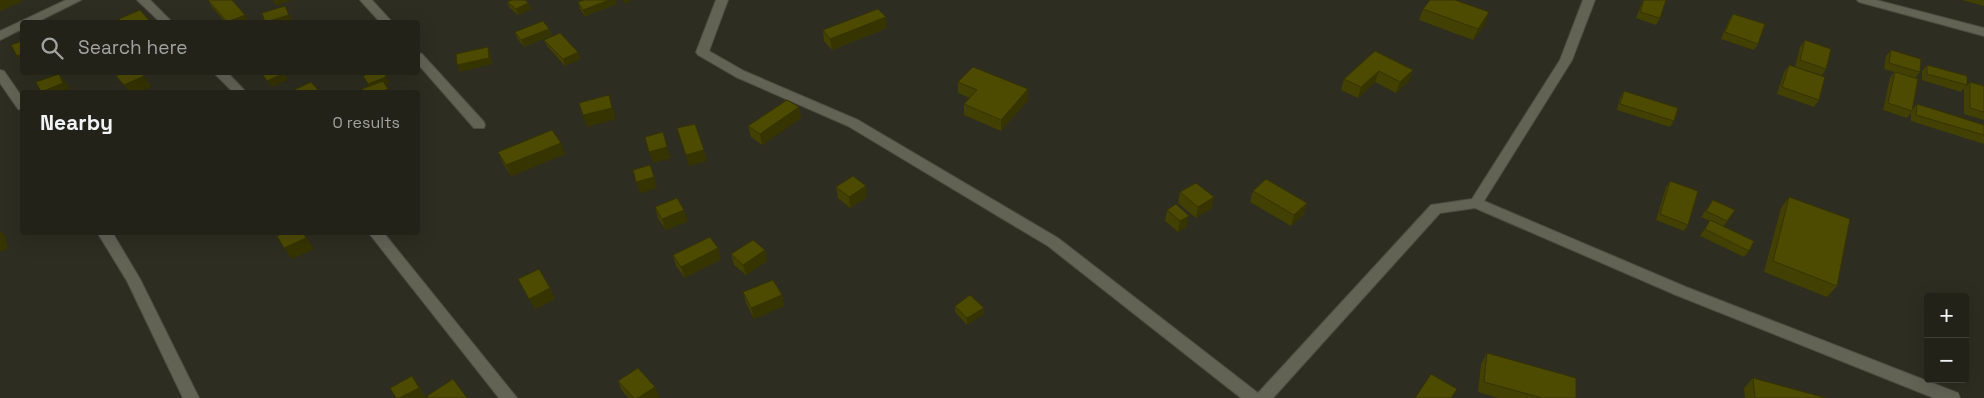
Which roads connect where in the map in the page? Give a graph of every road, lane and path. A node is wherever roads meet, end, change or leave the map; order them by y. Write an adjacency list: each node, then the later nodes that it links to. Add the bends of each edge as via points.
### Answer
1 (74, 0): 7 (street)
2 (143, 0): 8 (street)
3 (366, 0): 9 (street)
4 (722, 0): 24 (street, via 702,52 740,74 853,123 1053,242)
5 (1589, 0): 19 (street, via 1566,60)
6 (1863, 0): 11 (street)
7 (32, 20)
8 (164, 20)
9 (384, 20)
10 (20, 26): 12 (street)
11 (1984, 32)
12 (0, 36)
13 (420, 59): 18 (street)
14 (0, 74): 17 (street)
15 (222, 75): 16 (street)
16 (238, 90)
17 (20, 103)
18 (479, 125)
19 (1476, 203): 25 (street, via 1436,209); 26 (street, via 1681,291)
20 (106, 235): 22 (street, via 133,279)
21 (377, 235): 23 (street)
22 (191, 398)
23 (509, 398)
24 (1253, 398)
25 (1263, 398)
26 (1952, 398)

